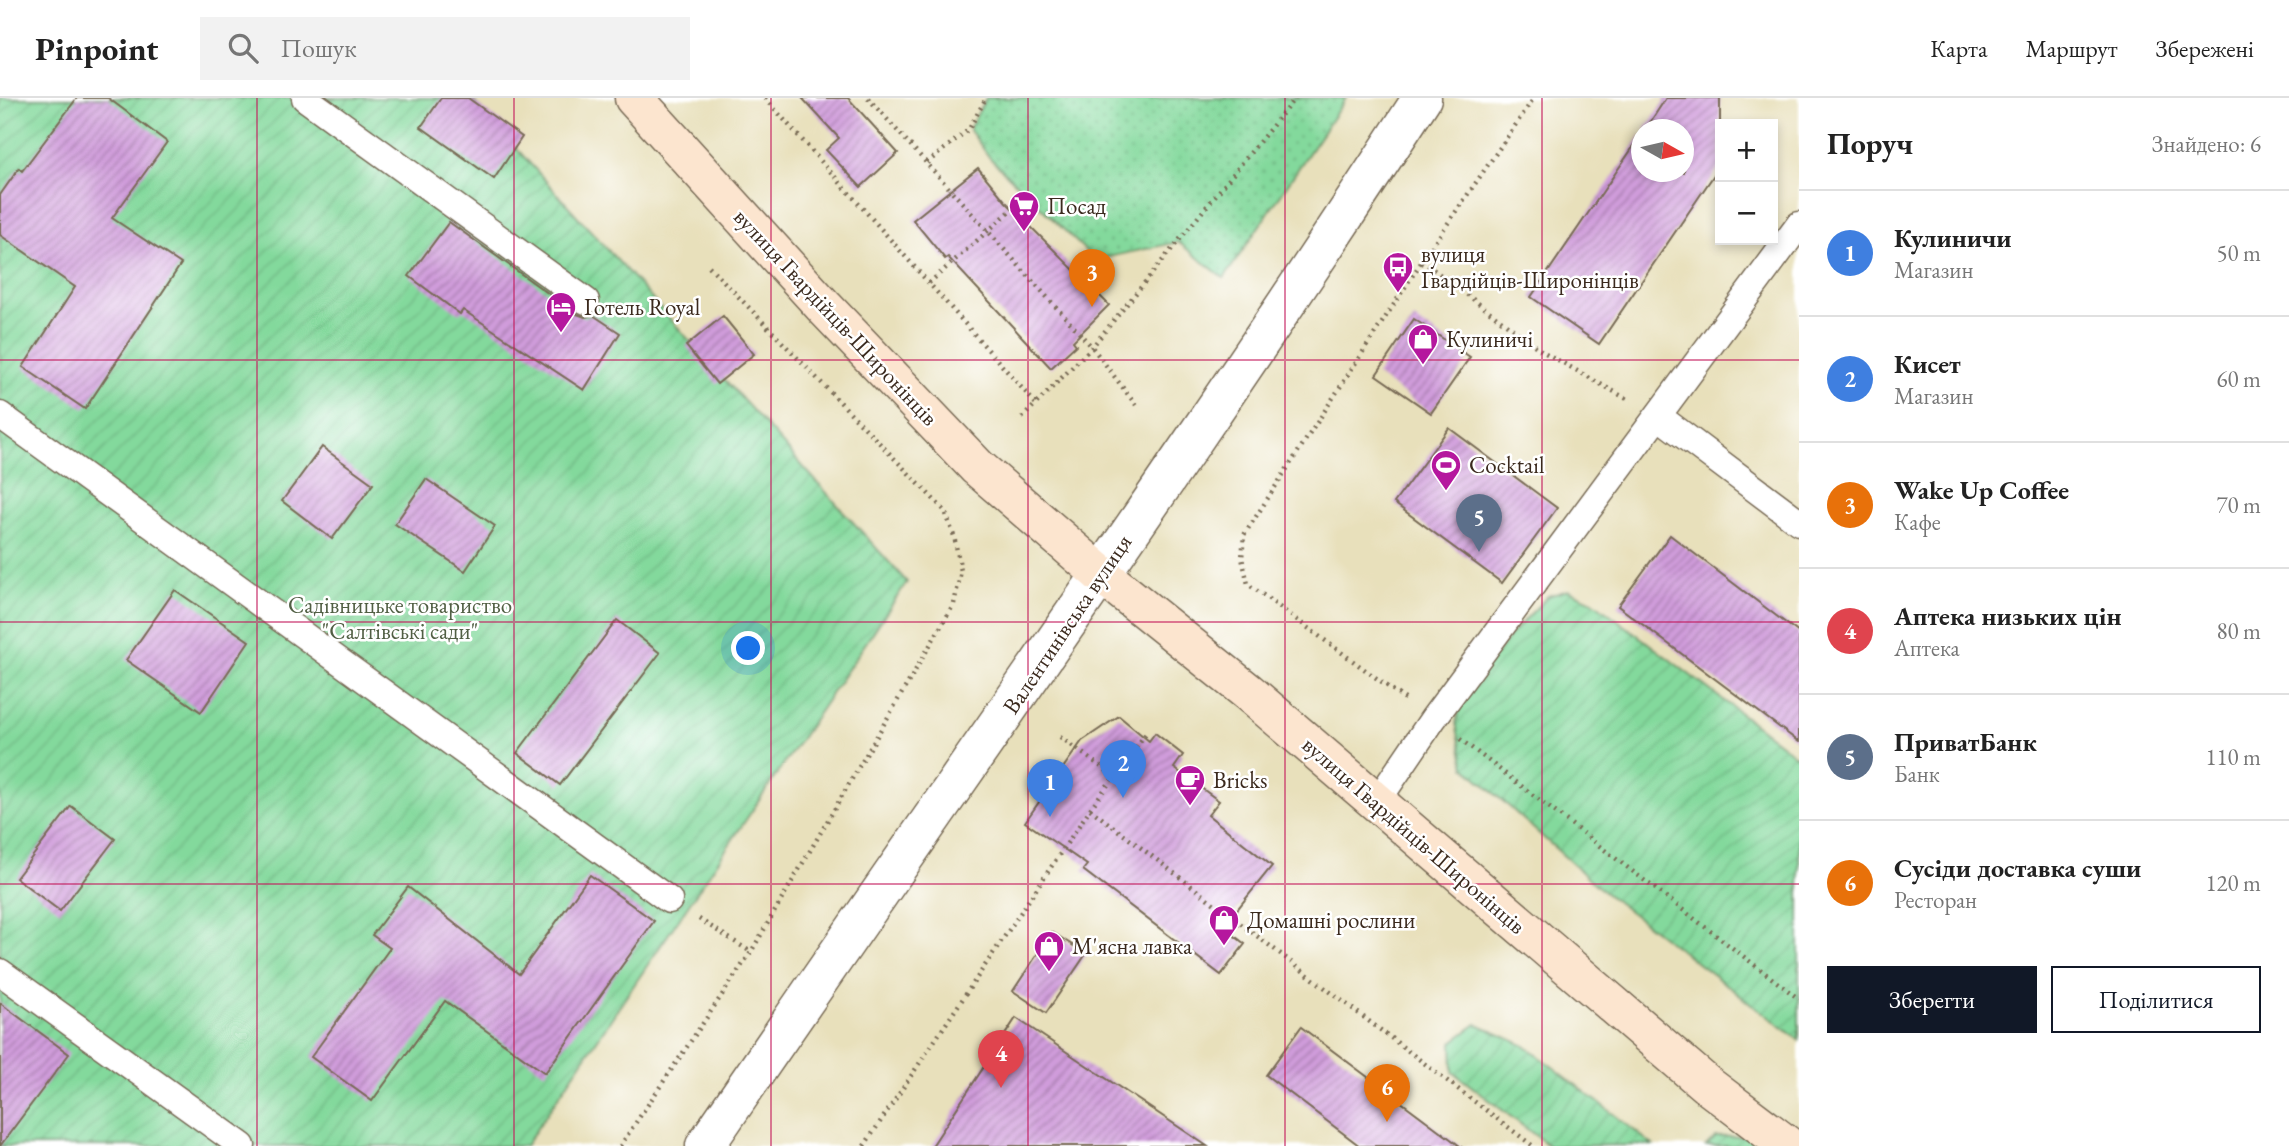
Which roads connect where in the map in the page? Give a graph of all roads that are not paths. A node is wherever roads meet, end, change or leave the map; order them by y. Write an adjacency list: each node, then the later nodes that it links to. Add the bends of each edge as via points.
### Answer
1 (305, 98): 5 (lane)
2 (634, 98): 9 (main road, вулиця Гвардійців-Широнінців, via 977,467)
3 (1423, 98): 9 (street, Валентинівська вулиця)
4 (1799, 225): 7 (lane)
5 (586, 301)
6 (0, 415): 11 (lane)
7 (1658, 416): 8 (lane); 10 (lane)
8 (1799, 522)
9 (1102, 575): 10 (main road, вулиця Гвардійців-Широнінців); 14 (street, Валентинівська вулиця)
10 (1376, 803): 15 (main road, вулиця Гвардійців-Широнінців, via 1706,1084)
11 (669, 900)
12 (0, 972): 13 (lane)
13 (242, 1146)
14 (705, 1146)
15 (1787, 1146)

